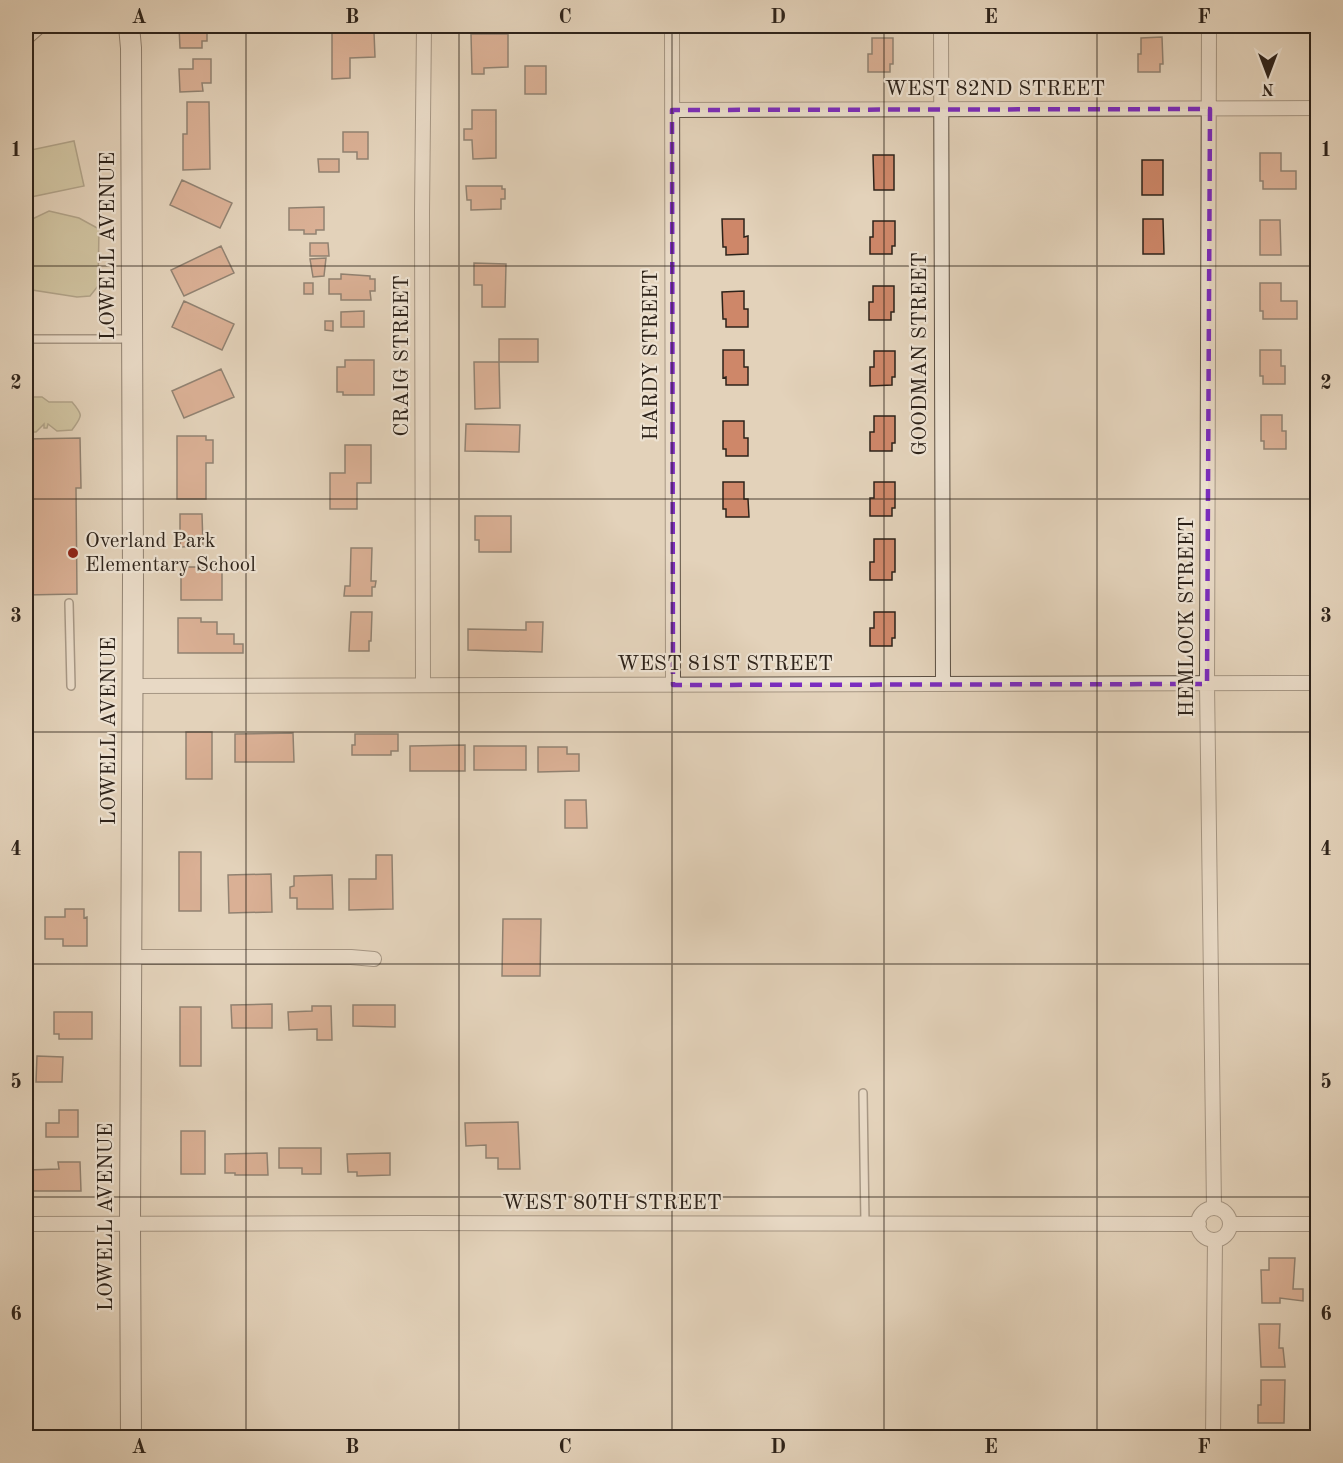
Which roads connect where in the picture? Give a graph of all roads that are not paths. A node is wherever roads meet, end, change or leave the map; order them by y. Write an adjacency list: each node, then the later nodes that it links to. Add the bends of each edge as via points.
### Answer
1 (35, 26): 7 (street)
2 (129, 26): 13 (street, LOWELL AVENUE)
3 (424, 26): 18 (street, CRAIG STREET)
4 (672, 26): 10 (street, HARDY STREET)
5 (941, 26): 11 (street, GOODMAN STREET)
6 (1209, 26): 9 (street, HEMLOCK STREET)
7 (26, 34)
8 (1317, 108): 9 (street, WEST 82ND STREET)
9 (1210, 109): 11 (street, WEST 82ND STREET); 17 (street, HEMLOCK STREET)
10 (672, 110): 11 (street, WEST 82ND STREET); 19 (street, HARDY STREET)
11 (941, 110): 15 (street, GOODMAN STREET)
12 (26, 339): 13 (lane)
13 (132, 340): 21 (street, LOWELL AVENUE)
14 (69, 603): 20 (lane)
15 (943, 683): 17 (street, WEST 81ST STREET); 19 (street, WEST 81ST STREET)
16 (1317, 683): 17 (street, WEST 81ST STREET)
17 (1207, 684): 25 (street, HEMLOCK STREET)
18 (423, 685): 19 (street, WEST 81ST STREET); 21 (street, WEST 81ST STREET)
19 (672, 685)
20 (71, 686)
21 (132, 686): 22 (street, LOWELL AVENUE)
22 (132, 957): 23 (street); 26 (street, LOWELL AVENUE)
23 (374, 959)
24 (863, 1093): 28 (lane)
25 (1214, 1208): 29 (street, via 1202,1214); 30 (street, via 1226,1212)
26 (130, 1223): 27 (street, WEST 80TH STREET); 28 (street, WEST 80TH STREET); 33 (street, LOWELL AVENUE)
27 (26, 1224)
28 (866, 1224): 29 (street, WEST 80TH STREET)
29 (1199, 1224): 32 (street, via 1203,1234)
30 (1230, 1224): 31 (street); 32 (street, via 1223,1237)
31 (1317, 1224)
32 (1215, 1240): 34 (street)
33 (131, 1437)
34 (1213, 1437)

